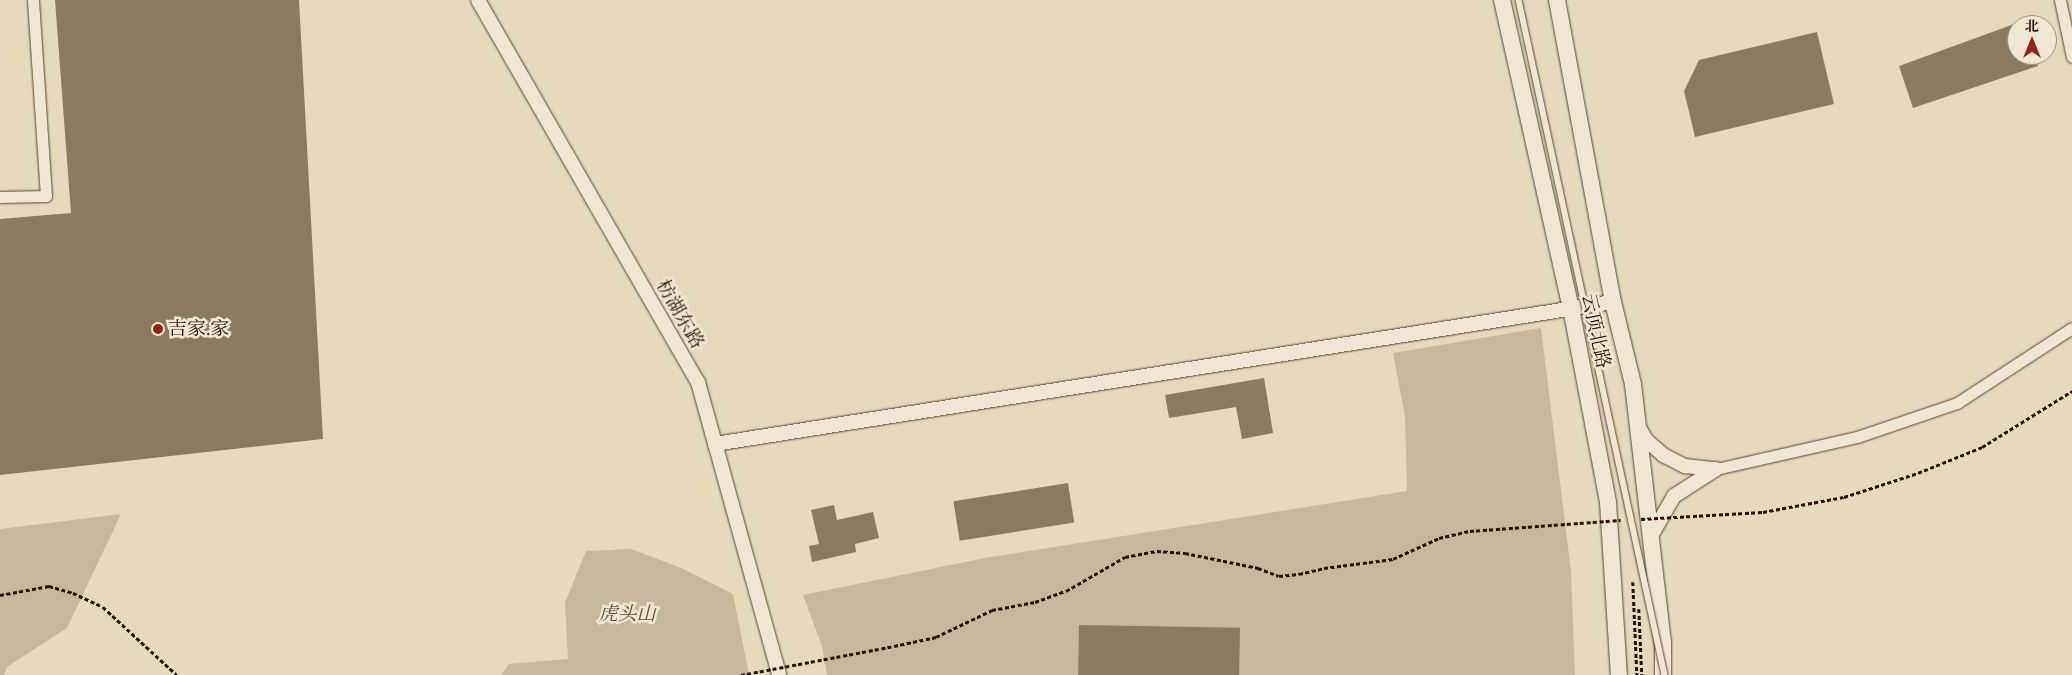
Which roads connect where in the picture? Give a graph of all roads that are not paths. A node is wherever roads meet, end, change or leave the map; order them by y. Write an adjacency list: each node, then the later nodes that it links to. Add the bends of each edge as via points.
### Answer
1 (33, 0): 8 (street, via 46,196)
2 (478, 0): 13 (street, 枋湖东路, via 698,382)
3 (1502, 0): 10 (main road, 云顶北路)
4 (1519, 0): 18 (lane, bridge)
5 (1557, 0): 9 (main road, 云顶北路)
6 (2060, 0): 7 (street)
7 (2072, 57)
8 (0, 197)
9 (1613, 302): 10 (street); 12 (main road, 云顶北路, via 1633,384)
10 (1570, 308): 13 (street); 17 (main road, 云顶北路, via 1608,502)
11 (2072, 328): 14 (street, via 1958,403 1856,437)
12 (1638, 425): 14 (street, via 1646,440 1663,455 1685,466); 15 (main road, 云顶北路)
13 (715, 444): 16 (street, 枋湖东路)
14 (1716, 469): 15 (street, via 1674,496)
15 (1651, 536): 18 (main road, 云顶北路)
16 (779, 675)
17 (1619, 675)
18 (1664, 675)

